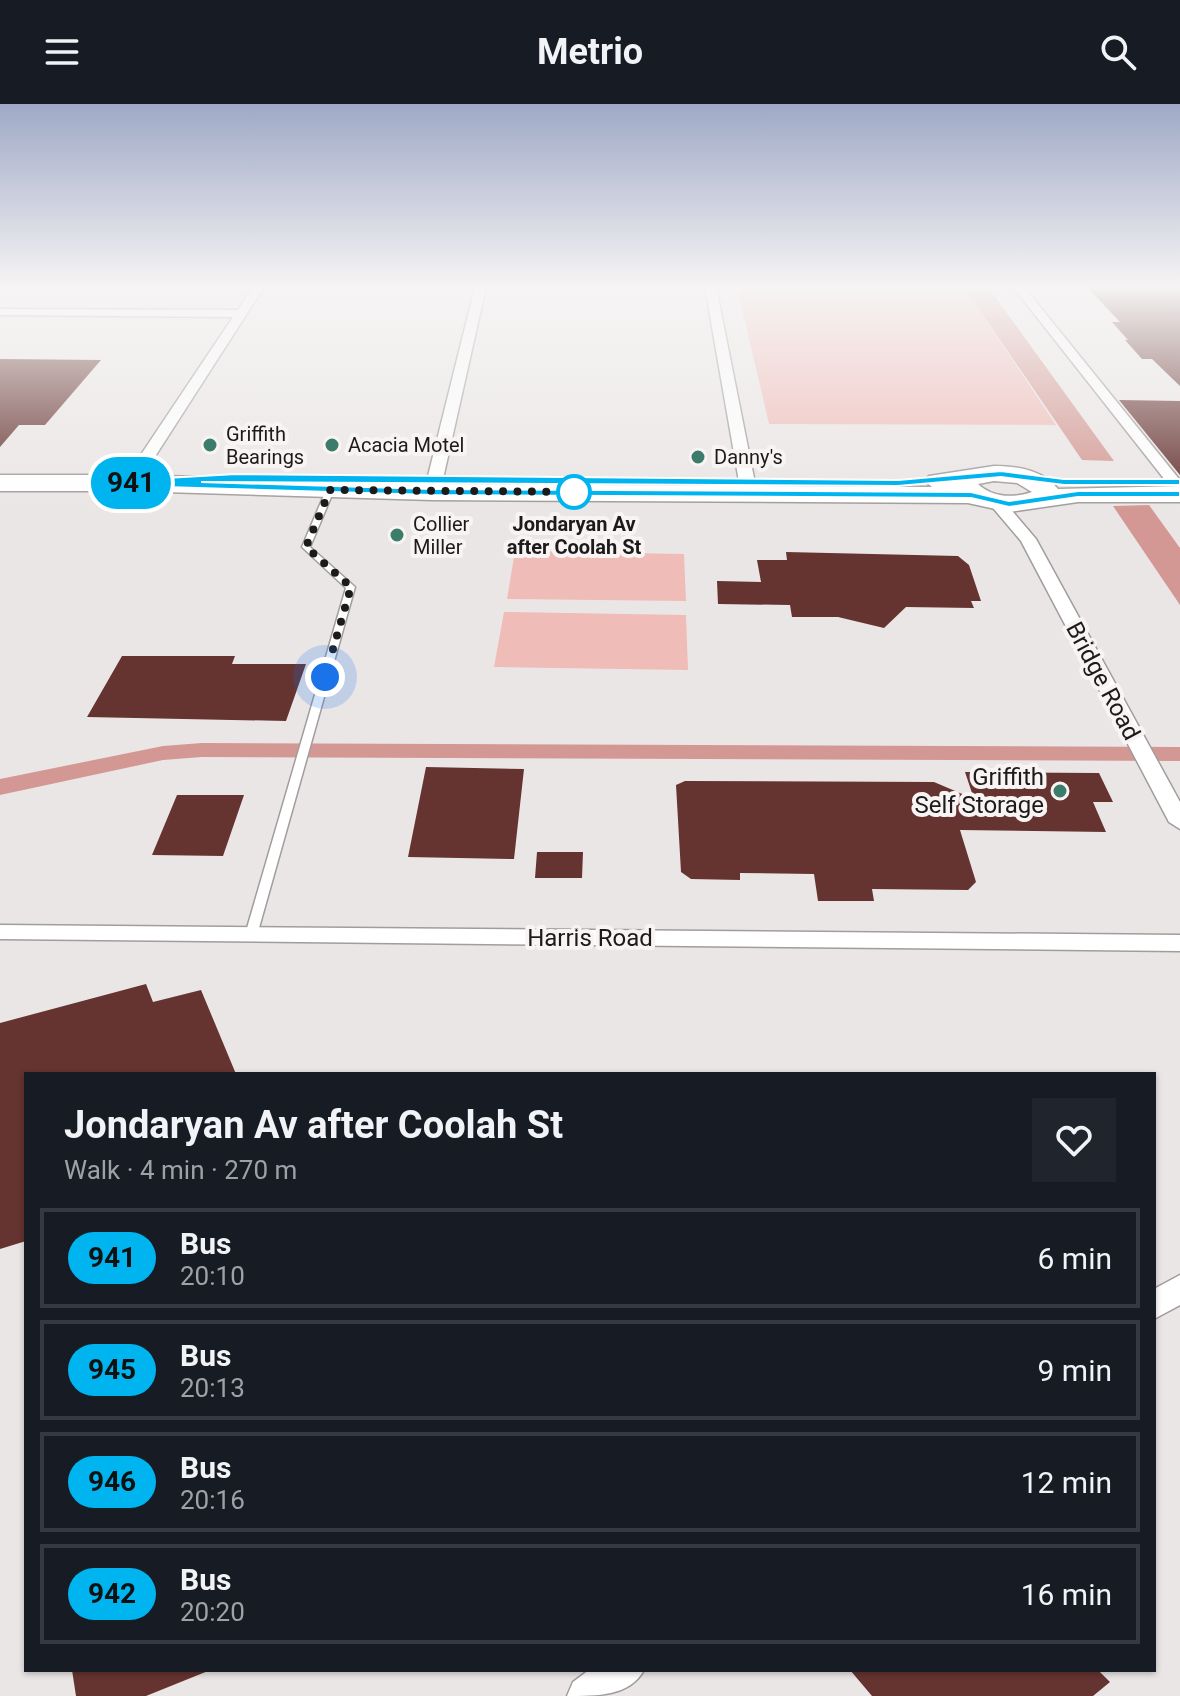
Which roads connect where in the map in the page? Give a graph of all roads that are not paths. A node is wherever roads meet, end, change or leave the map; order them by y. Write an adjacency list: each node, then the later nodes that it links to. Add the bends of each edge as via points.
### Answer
1 (211, 361): 6 (street)
2 (463, 361): 7 (street)
3 (724, 361): 8 (street)
4 (1078, 361): 9 (street)
5 (0, 483): 6 (main road)
6 (130, 483): 7 (main road, via 236,477); 10 (main road)
7 (434, 485): 8 (main road); 10 (main road)
8 (748, 486): 11 (main road)
9 (1178, 486): 12 (main road)
10 (330, 490): 16 (lane, via 306,547 351,587)
11 (978, 492): 12 (main road); 12 (main road, via 1001,474); 13 (street, Bridge Road)
12 (1035, 492): 13 (street, via 1025,508)
13 (1028, 539): 14 (street, Bridge Road)
14 (1180, 822)
15 (0, 932): 16 (street, Harris Road)
16 (251, 935): 17 (street, Harris Road)
17 (1180, 943)
18 (1180, 1288): 19 (street)
19 (1156, 1305)
20 (621, 1672): 21 (street)
21 (587, 1696)

